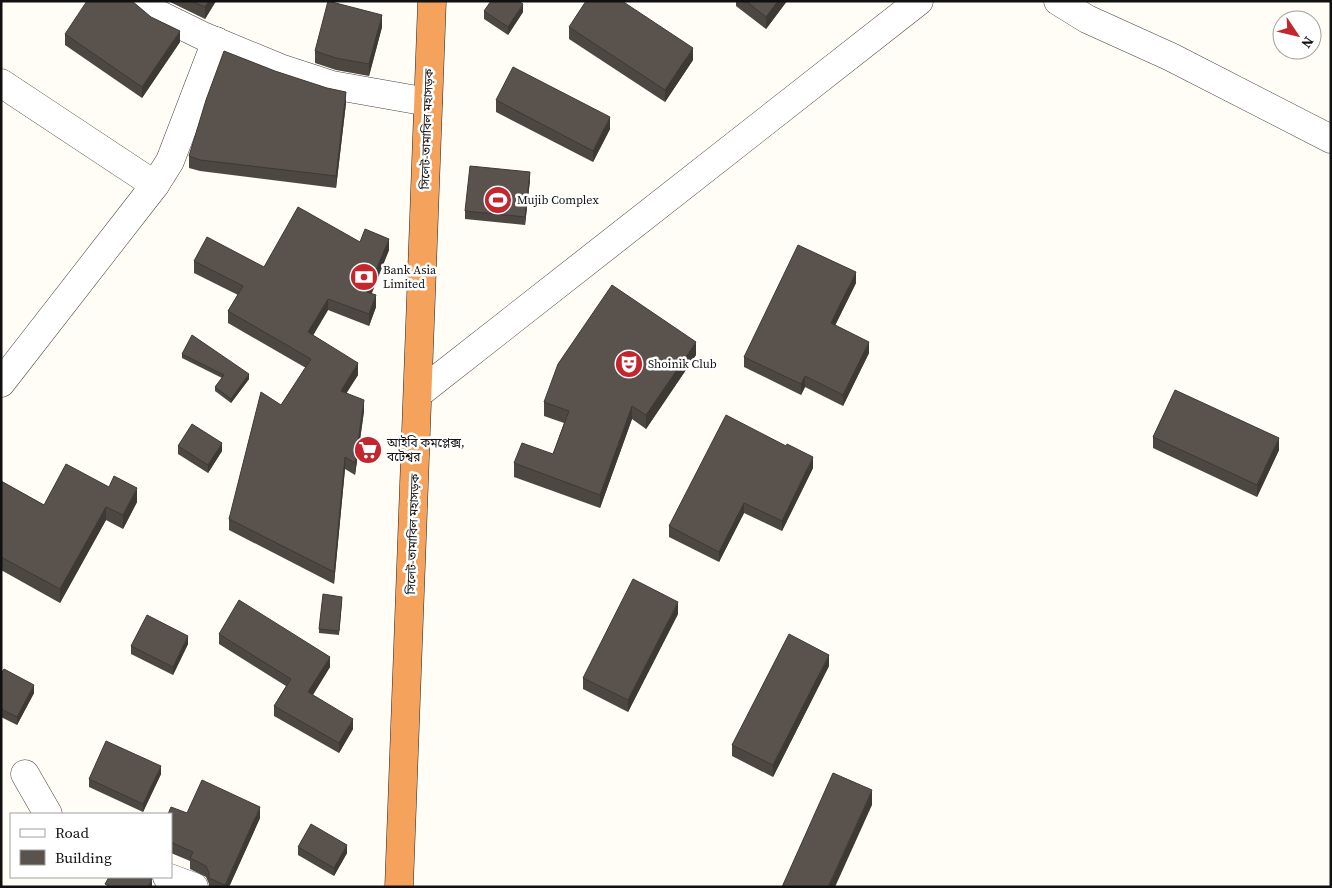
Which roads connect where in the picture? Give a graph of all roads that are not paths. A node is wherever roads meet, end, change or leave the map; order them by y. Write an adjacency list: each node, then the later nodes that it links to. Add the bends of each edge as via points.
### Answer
1 (142, 1): 5 (street, via 158,14)
2 (432, 1): 7 (highway, সিলেট-তামাবিল মহাসড়ক)
3 (919, 1): 11 (street)
4 (1058, 1): 8 (street, via 1087,19 1171,56)
5 (216, 41): 7 (street, via 280,68 332,85); 9 (street, via 170,161)
6 (1, 83): 9 (street)
7 (428, 102): 11 (highway, সিলেট-তামাবিল মহাসড়ক)
8 (1331, 139)
9 (155, 185): 10 (street)
10 (1, 383)
11 (418, 394): 16 (highway, সিলেট-তামাবিল মহাসড়ক)
12 (25, 774): 13 (street)
13 (47, 813)
14 (170, 878): 15 (street)
15 (194, 887)
16 (399, 887)

